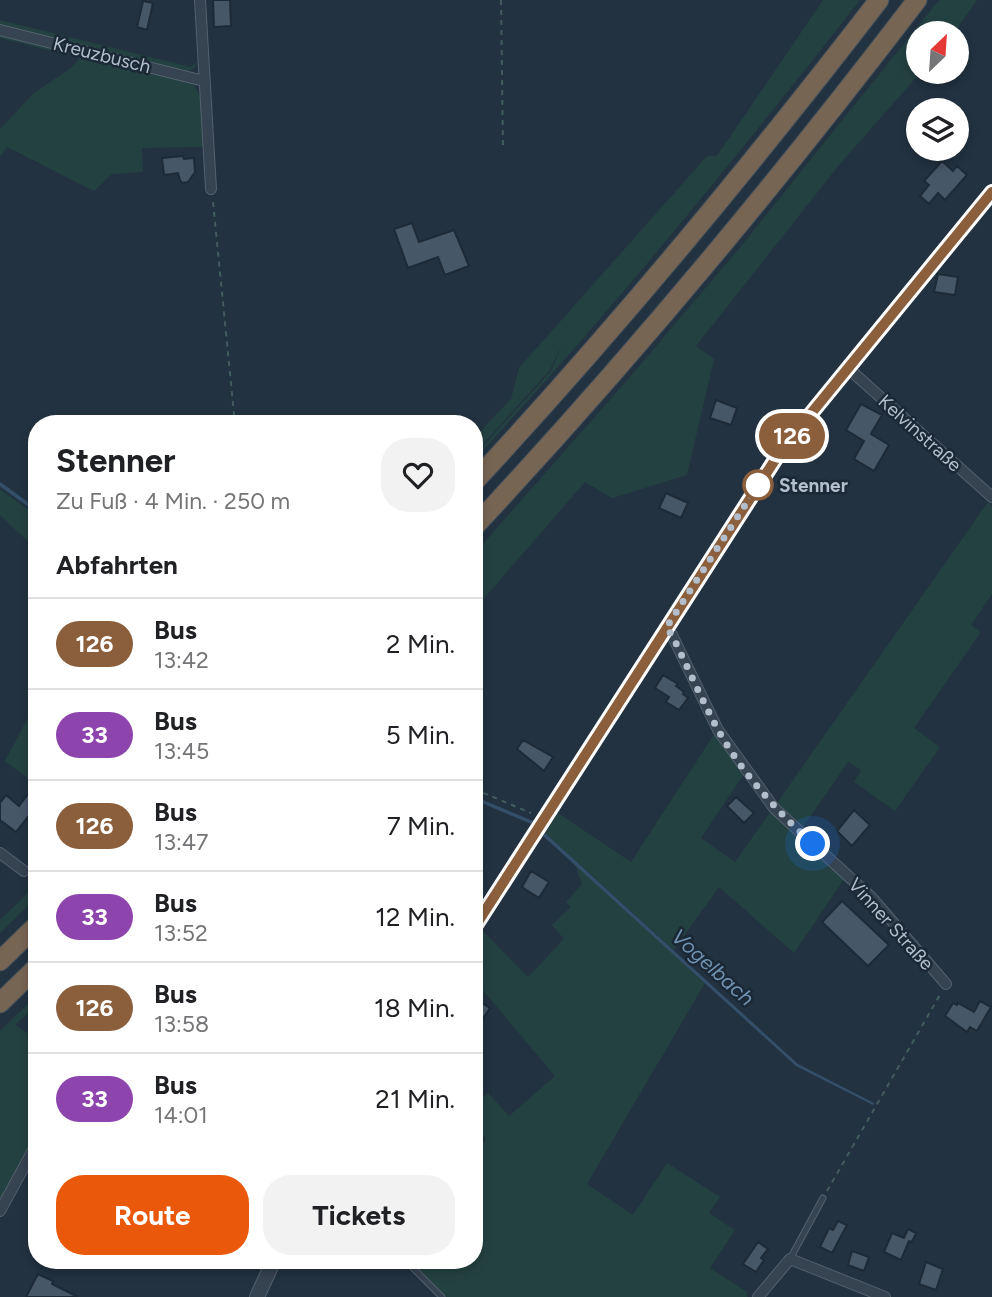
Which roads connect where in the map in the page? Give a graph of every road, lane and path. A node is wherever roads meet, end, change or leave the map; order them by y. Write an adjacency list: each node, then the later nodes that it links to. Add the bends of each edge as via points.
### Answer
1 (200, 0): 6 (street)
2 (500, 0): 7 (path)
3 (879, 0): 12 (highway, via 650,284)
4 (916, 0): 14 (highway, via 685,288)
5 (0, 30): 6 (street, Kreuzbusch)
6 (204, 81): 8 (street)
7 (503, 150)
8 (211, 189): 11 (path)
9 (992, 192): 10 (street)
10 (849, 369): 13 (street, Kelvinstraße); 15 (street, via 782,449)
11 (234, 415)
12 (483, 472)
13 (992, 497)
14 (483, 517)
15 (666, 628): 17 (street); 25 (street, Vinner Straße, via 718,730 774,808 872,898)
16 (483, 793): 17 (path)
17 (544, 819): 21 (street)
18 (0, 853): 19 (street)
19 (24, 871): 20 (lane)
20 (28, 872)
21 (483, 914)
22 (28, 934): 23 (highway)
23 (0, 961)
24 (28, 976): 26 (highway)
25 (946, 984): 28 (path)
26 (0, 1003)
27 (28, 1160): 29 (street)
28 (823, 1198): 30 (lane)
29 (0, 1211)
30 (790, 1259): 35 (street); 36 (street)
31 (270, 1269): 33 (street)
32 (414, 1269): 34 (lane)
33 (257, 1297)
34 (442, 1297)
35 (758, 1297)
36 (885, 1297)

